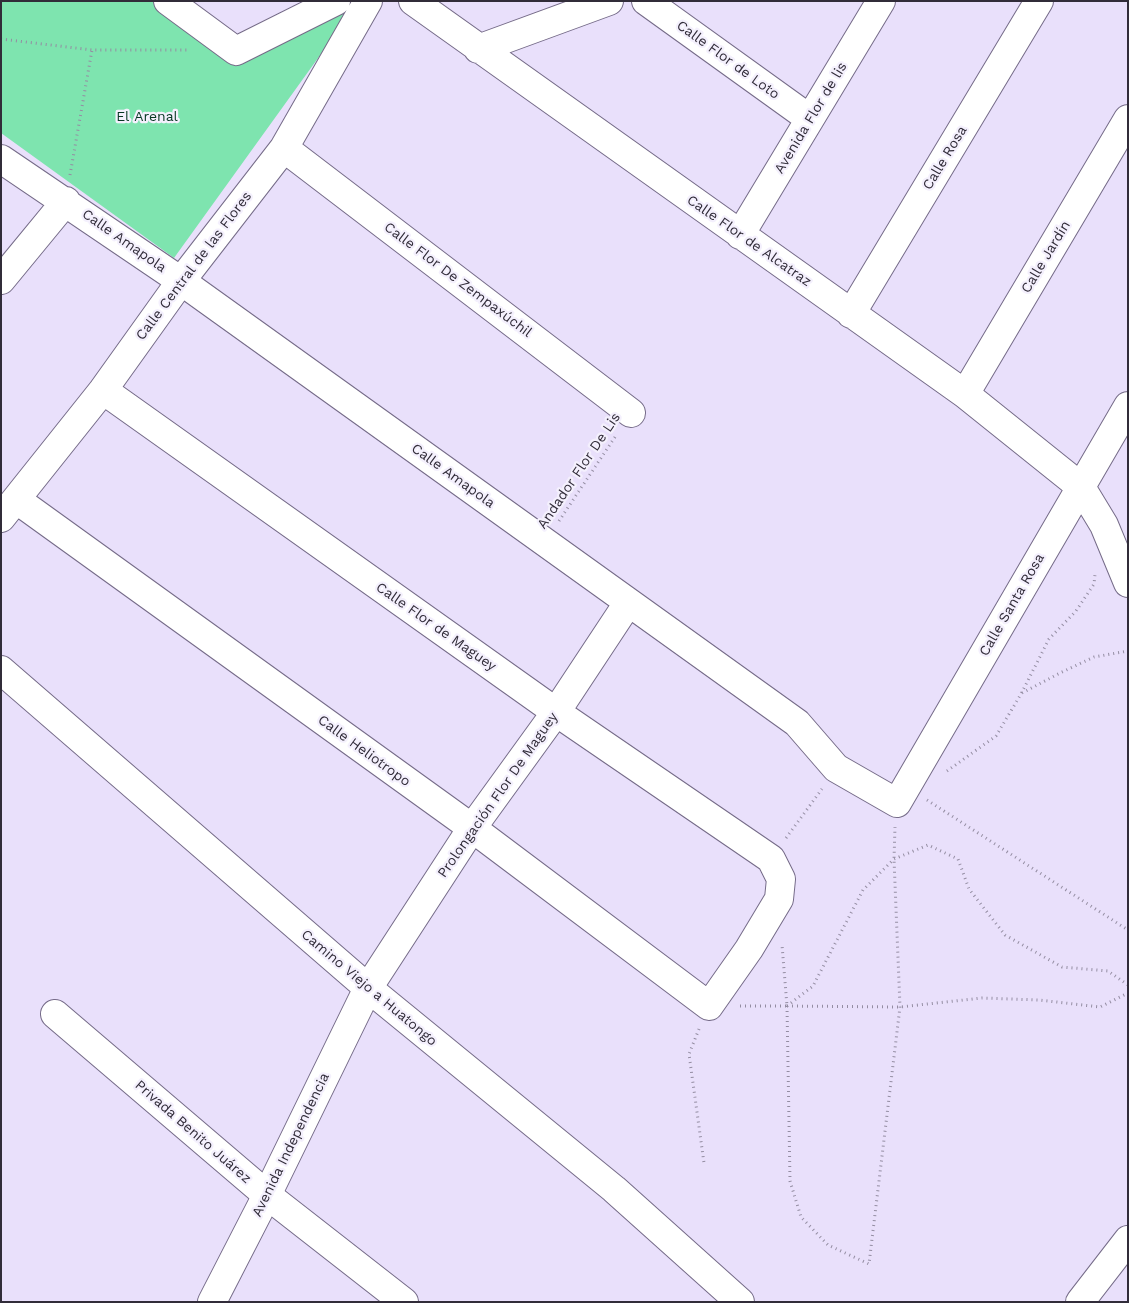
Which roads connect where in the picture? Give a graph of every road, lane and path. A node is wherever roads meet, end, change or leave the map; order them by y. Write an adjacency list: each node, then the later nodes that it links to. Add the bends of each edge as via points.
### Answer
1 (168, 1): 2 (street, via 236,51)
2 (336, 1)
3 (368, 1): 15 (street, Calle Central de las Flores)
4 (413, 1): 10 (street, Calle Flor de Alcatraz)
5 (609, 1): 10 (street)
6 (646, 1): 13 (street, Calle Flor de Loto)
7 (1039, 1): 21 (street, Calle Rosa)
8 (880, 2): 13 (street, Avenida Flor de lis)
9 (1, 39): 11 (path)
10 (478, 49): 18 (street, Calle Flor de Alcatraz)
11 (92, 50): 12 (path); 17 (path)
12 (197, 50)
13 (810, 119): 18 (street, Avenida Flor de lis)
14 (1128, 119): 23 (street, Calle Jardín)
15 (284, 148): 20 (street, Calle Central de las Flores); 25 (street, Calle Flor De Zempaxúchil)
16 (2, 162): 17 (street, Calle Amapola)
17 (66, 202): 19 (street); 20 (street, Calle Amapola)
18 (740, 235): 21 (street, Calle Flor de Alcatraz)
19 (1, 280)
20 (181, 281): 22 (street, Calle Central de las Flores); 28 (street, Calle Amapola)
21 (852, 314): 23 (street, Calle Flor de Alcatraz)
22 (103, 390): 27 (street, Calle Central de las Flores); 35 (street, Calle Flor de Maguey)
23 (965, 394): 26 (street, Calle Flor de Alcatraz)
24 (1128, 406): 26 (street, Calle Santa Rosa)
25 (631, 413): 28 (path, Andador Flor De Lis)
26 (1081, 487): 30 (street, via 1104,525); 38 (street, Calle Santa Rosa)
27 (9, 509): 39 (street, Calle Heliotropo)
28 (545, 542): 31 (street, Calle Amapola)
29 (1096, 574): 34 (path, via 1094,584 1076,611 1048,639)
30 (1128, 583)
31 (628, 603): 35 (street, Prolongación Flor De Maguey); 36 (street, Calle Amapola, via 797,723)
32 (1128, 651): 34 (path, via 1094,657)
33 (1, 670): 45 (street, Camino Viejo a Huatongo)
34 (1021, 694): 37 (path, via 996,736)
35 (556, 712): 39 (street, Prolongación Flor De Maguey); 40 (street, Calle Flor de Maguey)
36 (836, 768): 38 (street, Calle Amapola); 40 (path)
37 (941, 775)
38 (897, 803): 41 (path); 42 (path, via 912,793 931,802)
39 (472, 828): 45 (street, Prolongación Flor De Maguey); 47 (street, Calle Heliotropo)
40 (771, 859): 47 (street, via 781,879 779,899)
41 (894, 859): 44 (path, via 928,845 958,859 969,890 1005,935 1062,967 1108,971); 48 (path, via 863,890 813,986); 49 (path)
42 (1128, 930)
43 (782, 938): 48 (path)
44 (1128, 985)
45 (368, 988): 52 (street, Avenida Independencia); 56 (street, Camino Viejo a Huatongo, via 614,1189)
46 (1128, 993): 49 (path, via 1100,1007 982,998)
47 (709, 1006): 48 (path); 51 (path, via 689,1054)
48 (787, 1006): 49 (path); 49 (path, via 790,1181 801,1217 828,1245 869,1264)
49 (900, 1008)
50 (55, 1014): 52 (street, Privada Benito Juárez)
51 (704, 1163)
52 (266, 1195): 54 (street, Avenida Independencia); 55 (street, Privada Benito Juárez)
53 (1128, 1240): 57 (street)
54 (212, 1302)
55 (404, 1302)
56 (740, 1302)
57 (1080, 1302)

